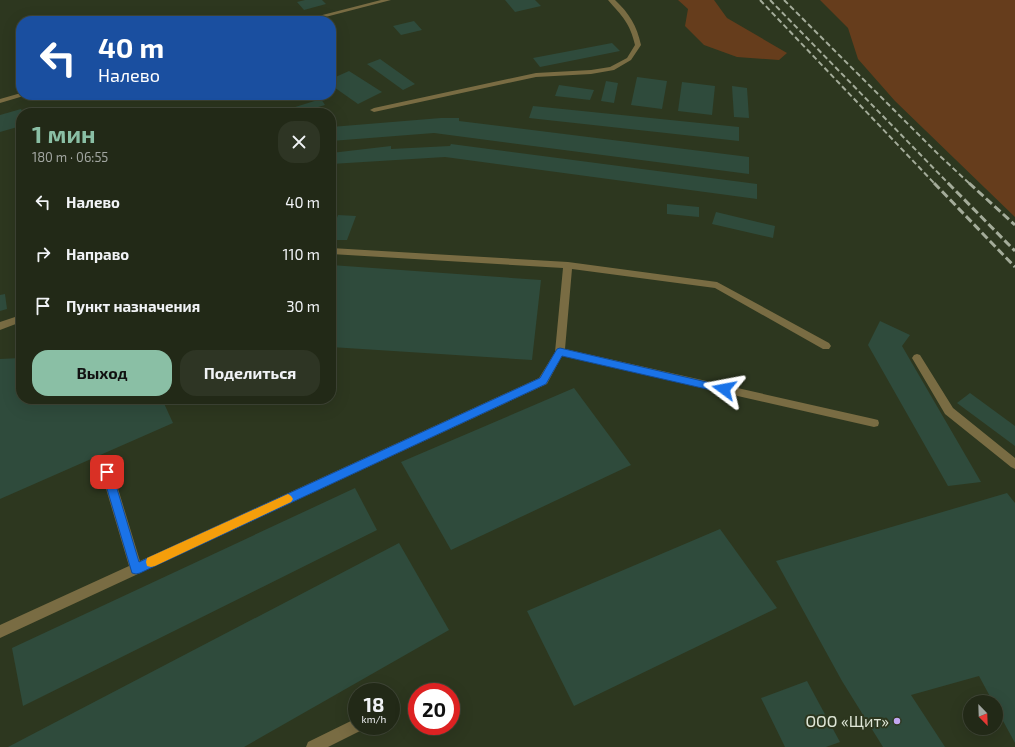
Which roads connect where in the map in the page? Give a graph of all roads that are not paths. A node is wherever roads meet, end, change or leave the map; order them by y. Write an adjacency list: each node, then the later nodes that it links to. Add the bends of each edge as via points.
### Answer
1 (383, 0): 3 (street)
2 (611, 0): 6 (street, via 626,13 636,31 638,46 629,60 612,69 536,75)
3 (321, 16)
4 (16, 97): 5 (street)
5 (0, 101)
6 (374, 110)
7 (336, 251): 8 (street)
8 (568, 265): 11 (street, via 717,284); 12 (street)
9 (16, 320): 10 (street)
10 (0, 326)
11 (826, 346)
12 (560, 352): 14 (street); 17 (street, via 543,381)
13 (916, 358): 15 (street, via 949,411)
14 (874, 423)
15 (1015, 464)
16 (107, 472): 17 (street)
17 (136, 569): 18 (street)
18 (0, 632)
19 (348, 730): 20 (street)
20 (313, 747)

